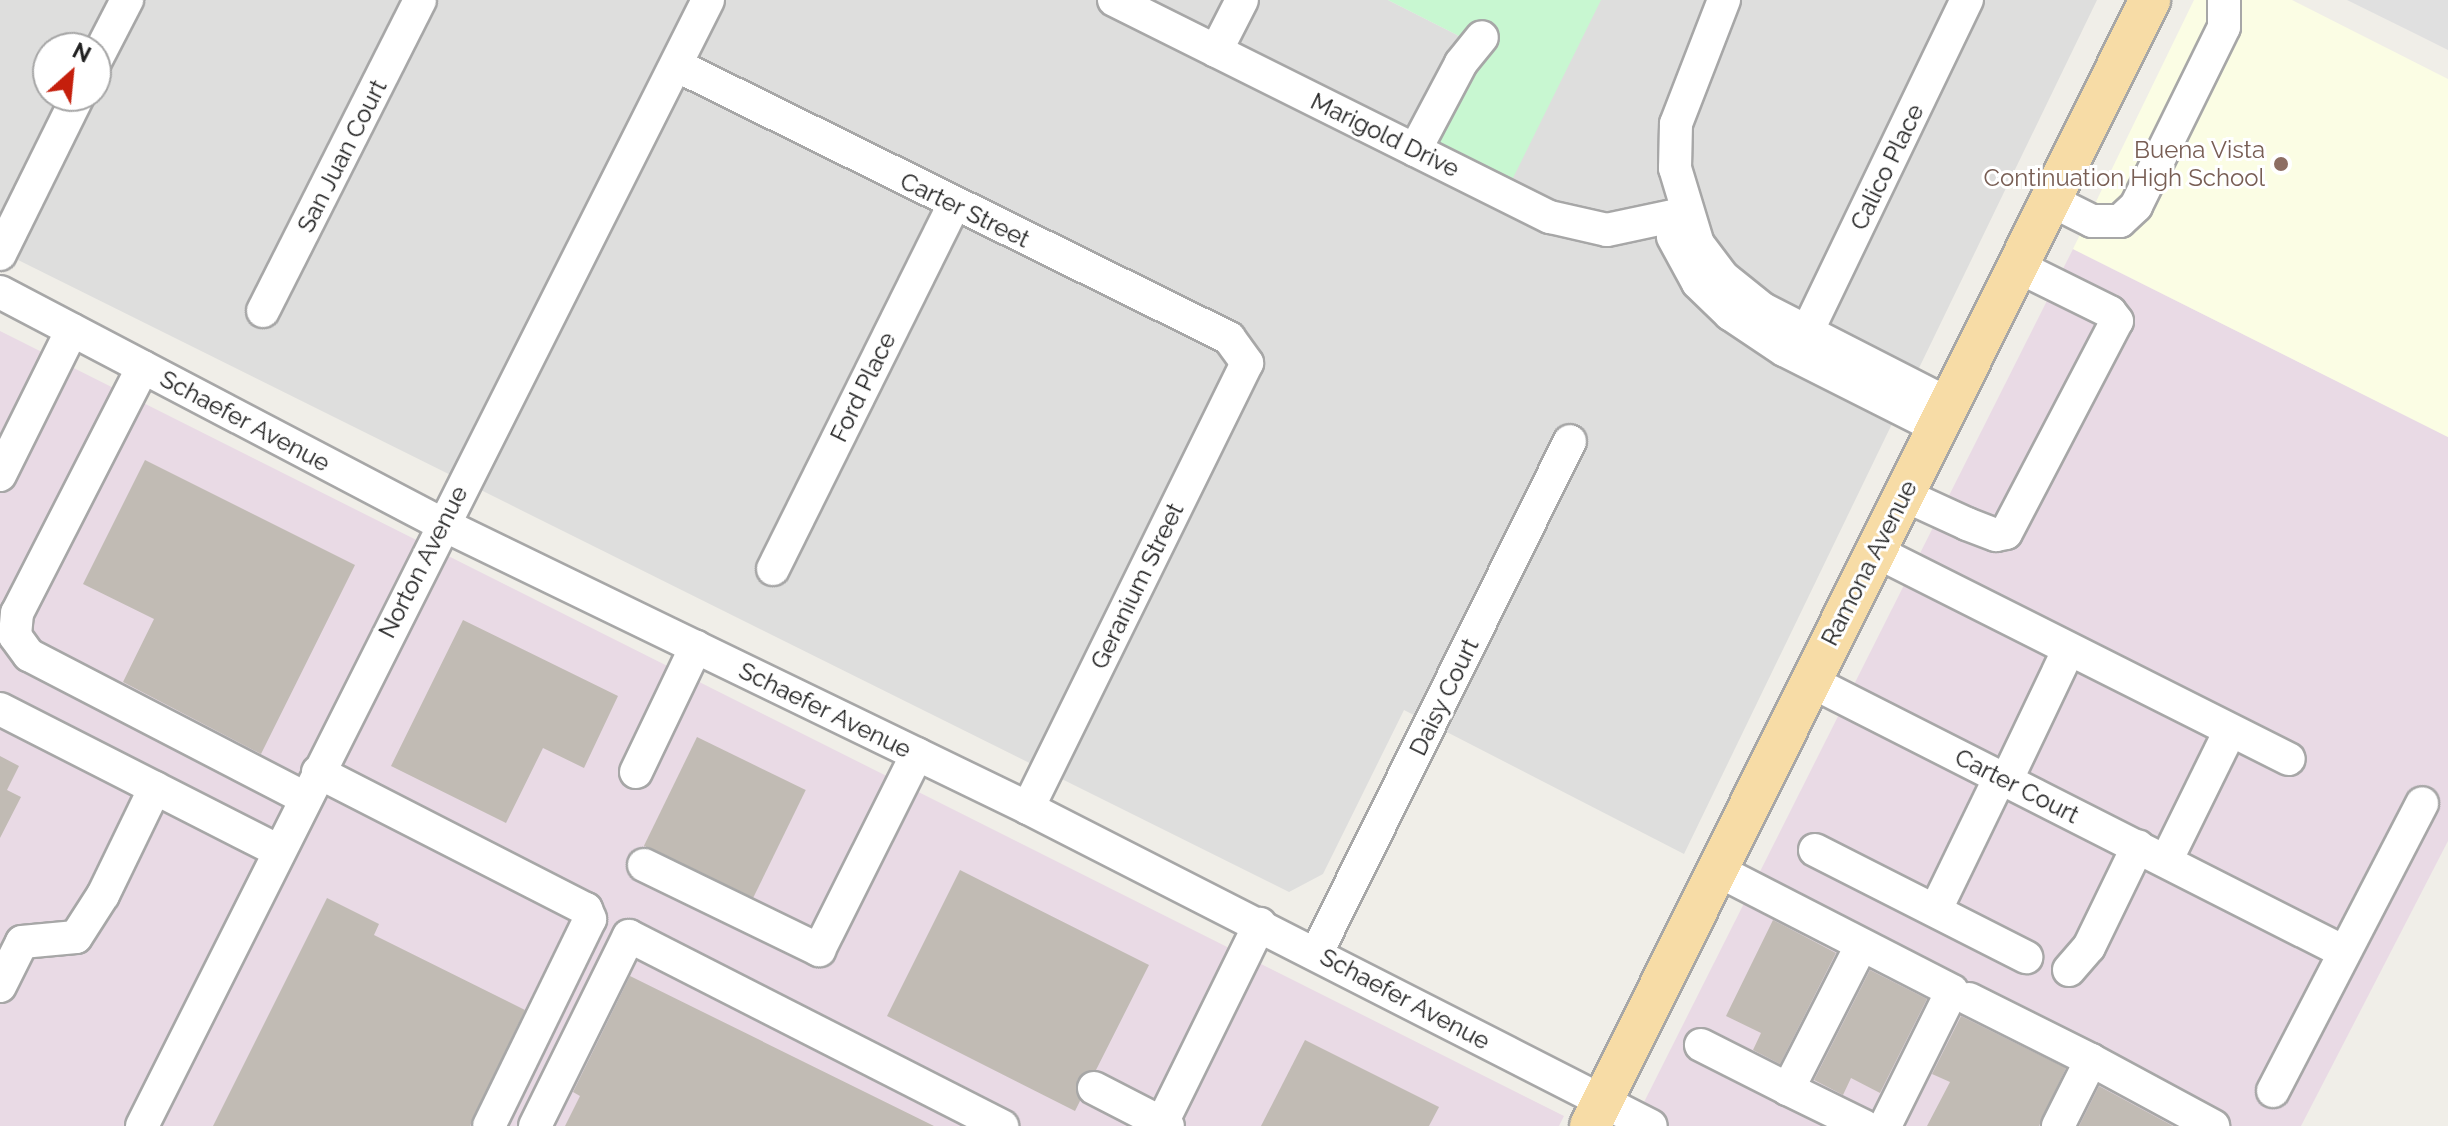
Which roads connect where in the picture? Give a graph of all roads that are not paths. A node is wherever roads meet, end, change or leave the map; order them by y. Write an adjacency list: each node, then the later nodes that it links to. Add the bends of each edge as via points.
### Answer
1 (127, 0): 10 (street)
2 (420, 0): 22 (street, San Juan Court)
3 (708, 0): 13 (street, Norton Avenue)
4 (1114, 0): 12 (street, Marigold Drive)
5 (1242, 0): 12 (street)
6 (1724, 0): 18 (street, via 1676,124)
7 (1967, 0): 24 (street, Calico Place)
8 (2150, 0): 16 (main road, Ramona Avenue)
9 (2224, 0): 16 (street, via 2224,27 2136,206 2120,221 2092,221)
10 (110, 32)
11 (1482, 37): 15 (street, via 1461,63)
12 (1216, 51): 15 (street, Marigold Drive)
13 (676, 65): 17 (street, Carter Street); 31 (street, Norton Avenue)
14 (70, 112): 19 (street)
15 (1415, 150): 18 (street, Marigold Drive, via 1550,217 1607,230)
16 (2050, 200): 20 (main road, Ramona Avenue)
17 (954, 205): 25 (street, Carter Street, via 1229,338); 33 (street, Ford Place)
18 (1676, 216): 24 (street, via 1723,277); 27 (street, via 1698,283 1730,314 1784,350)
19 (0, 254)
20 (2017, 266): 27 (main road, Ramona Avenue); 30 (street, via 2110,312 2117,321 2006,533 1996,535)
21 (0, 292): 23 (street, Schaefer Avenue)
22 (263, 311)
23 (72, 330): 26 (street, Schaefer Avenue); 29 (street)
24 (1806, 334): 27 (street)
25 (1247, 363): 46 (street, Geranium Street)
26 (143, 367): 31 (street, Schaefer Avenue); 43 (street, via 17,613 15,636 29,655)
27 (1943, 415): 30 (main road, Ramona Avenue)
28 (1570, 441): 56 (street, Daisy Court)
29 (0, 475)
30 (1904, 495): 32 (main road, Ramona Avenue)
31 (442, 524): 34 (street, Schaefer Avenue); 43 (street, Norton Avenue)
32 (1875, 551): 35 (street); 36 (main road, Ramona Avenue)
33 (773, 569)
34 (696, 647): 39 (street, Schaefer Avenue); 41 (street)
35 (2069, 649): 38 (street); 42 (street)
36 (1810, 681): 42 (street, Carter Court); 52 (main road, Ramona Avenue)
37 (0, 709): 44 (street)
38 (2230, 731): 40 (street); 50 (street)
39 (917, 754): 46 (street, Schaefer Avenue); 51 (street, via 819,950)
40 (2289, 759)
41 (636, 772)
42 (2003, 779): 47 (street, Carter Court); 53 (street)
43 (312, 785): 49 (street, Norton Avenue); 71 (street, via 586,909 590,919)
44 (155, 788): 49 (street); 60 (street, via 103,895 76,937 22,942)
45 (2422, 803): 57 (street)
46 (1028, 808): 54 (street, Schaefer Avenue)
47 (2138, 846): 50 (street, Carter Court); 59 (street, via 2089,947)
48 (1815, 850): 53 (street)
49 (279, 851): 70 (street, Norton Avenue)
50 (2166, 861): 57 (street, Carter Court)
51 (644, 865)
52 (1717, 870): 55 (street); 67 (main road, Ramona Avenue)
53 (1936, 909): 58 (street)
54 (1260, 924): 56 (street, Schaefer Avenue); 69 (street)
55 (1861, 946): 65 (street); 76 (street, via 1952,991)
56 (1317, 952): 67 (street, Schaefer Avenue)
57 (2344, 952): 66 (street)
58 (2026, 957)
59 (2069, 970)
60 (0, 986)
61 (1969, 999): 63 (street)
62 (1701, 1045): 65 (street)
63 (2091, 1060): 68 (street); 77 (street)
64 (1094, 1088): 69 (street)
65 (1788, 1089): 75 (street)
66 (2273, 1091)
67 (1596, 1114): 74 (street, Schaefer Avenue)
68 (2178, 1118): 78 (street)
69 (1165, 1124)
70 (142, 1126)
71 (489, 1126)
72 (535, 1126): 73 (street, via 629,936)
73 (1002, 1126)
74 (1651, 1126)
75 (1864, 1126)
76 (1885, 1126)
77 (2058, 1126)
78 (2213, 1126)

